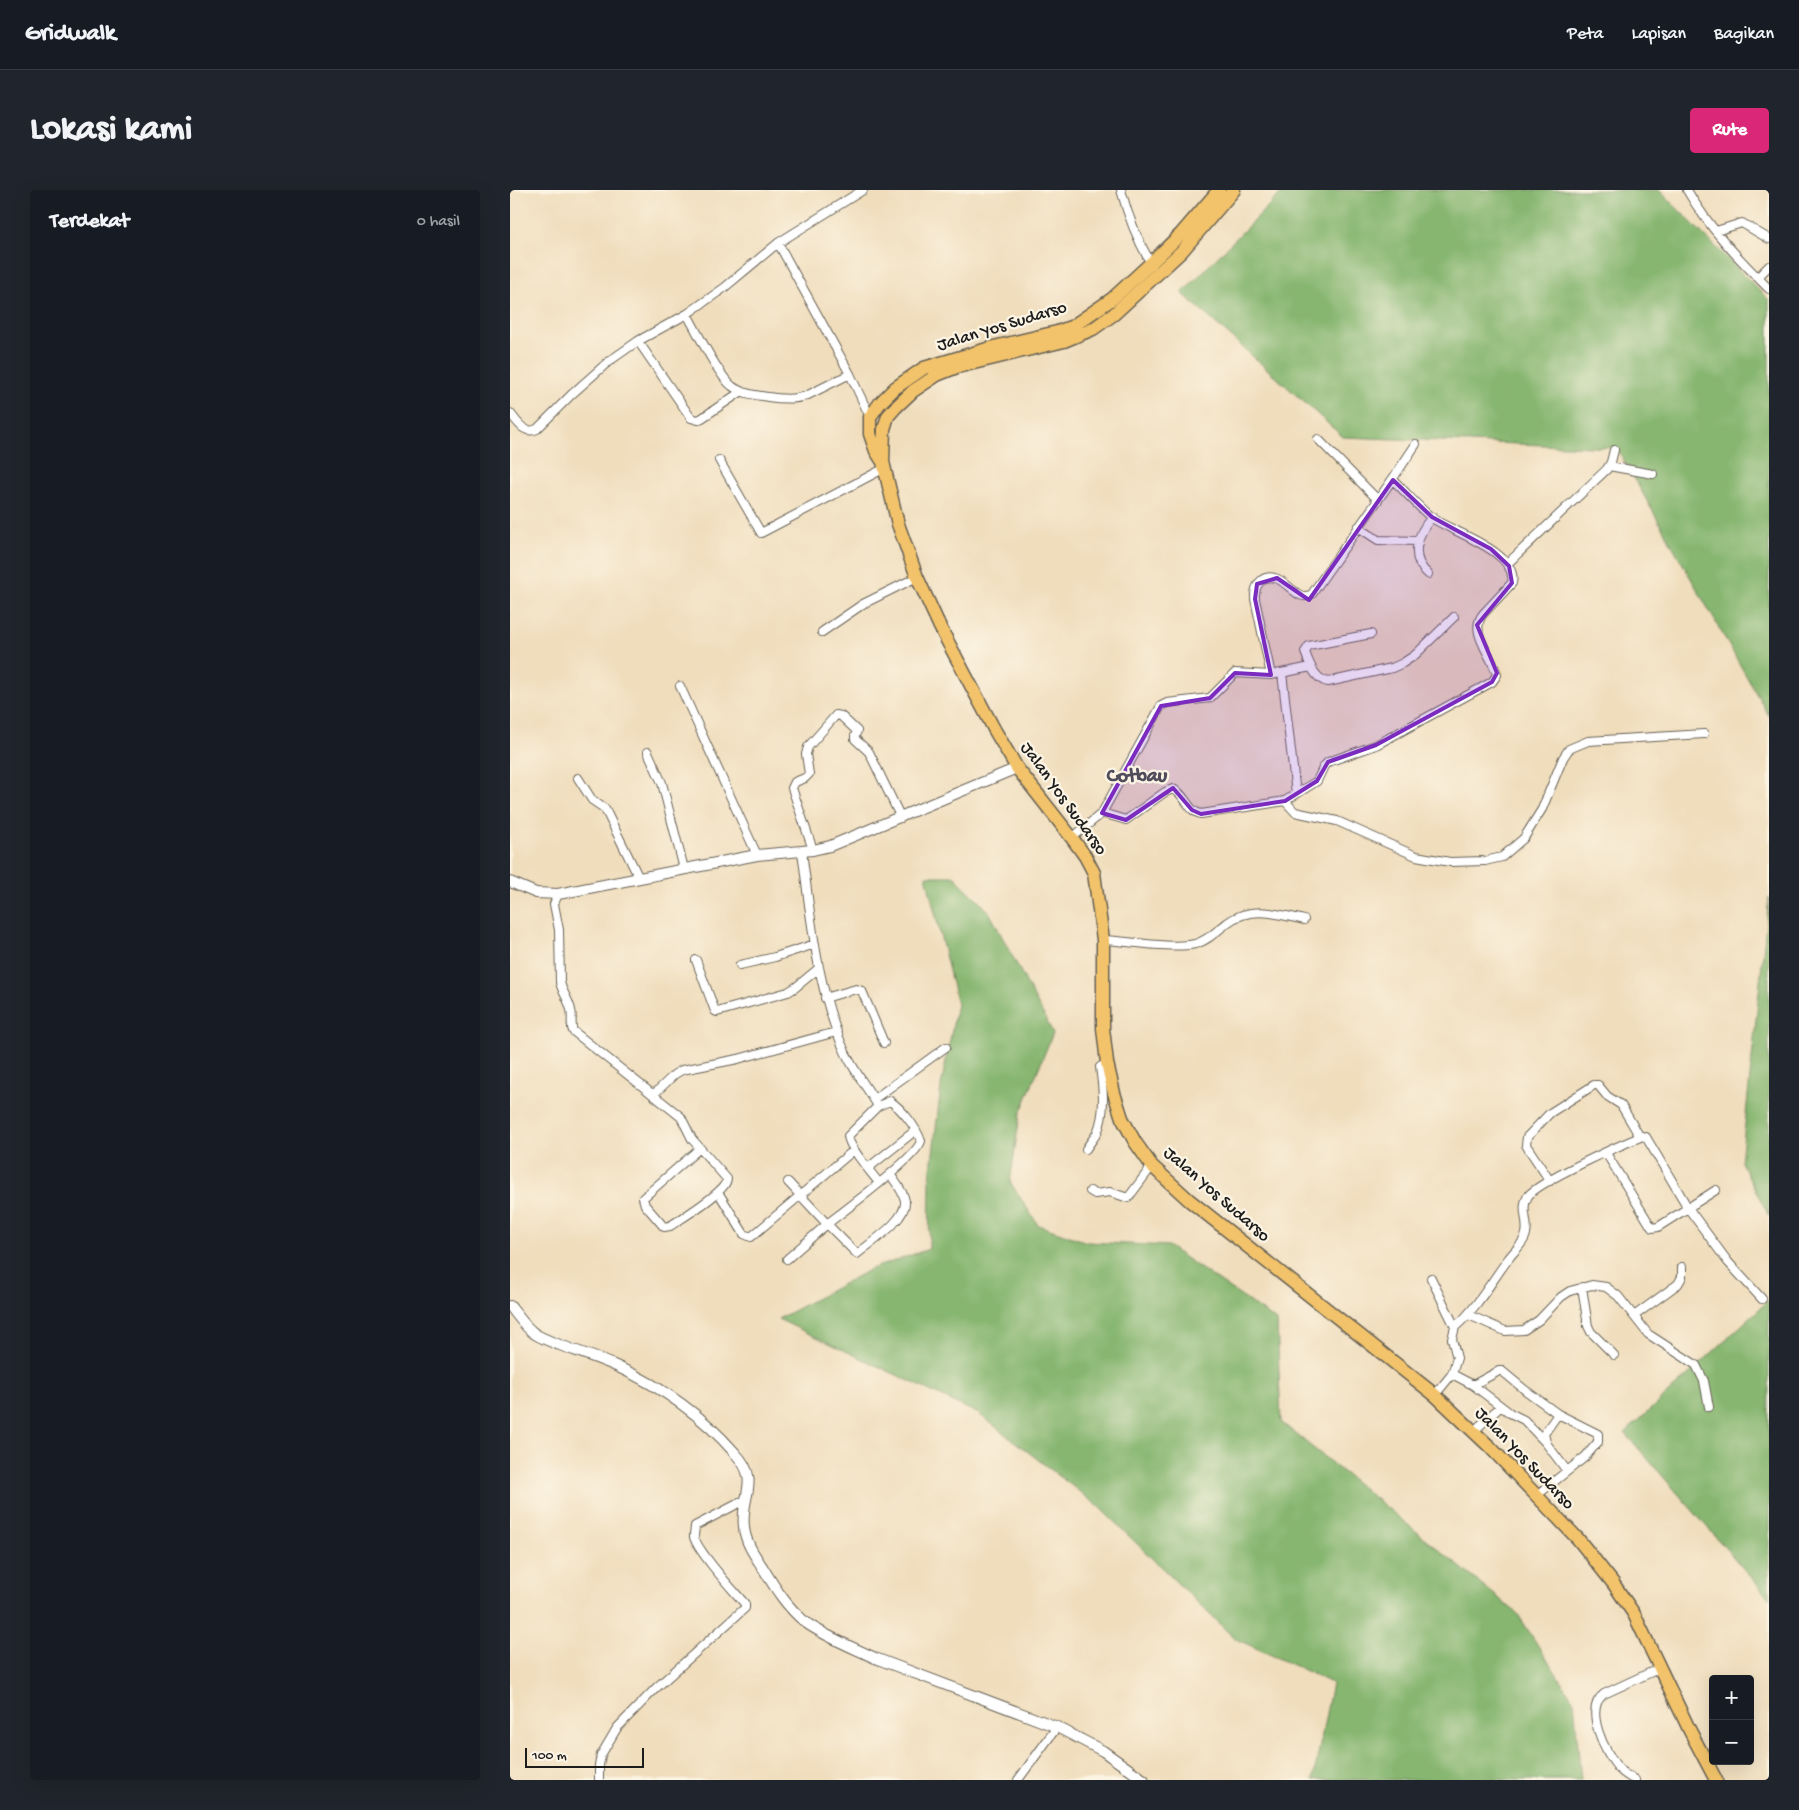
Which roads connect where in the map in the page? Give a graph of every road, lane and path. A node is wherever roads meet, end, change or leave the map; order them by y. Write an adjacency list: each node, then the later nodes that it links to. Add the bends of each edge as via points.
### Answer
1 (863, 190): 8 (street)
2 (1121, 190): 10 (street, via 1136,232)
3 (1219, 190): 10 (highway, Jalan Yos Sudarso)
4 (1234, 190): 10 (highway, Jalan Yos Sudarso, via 1194,238)
5 (1687, 190): 6 (street)
6 (1716, 231): 7 (street, via 1742,223); 11 (street)
7 (1769, 239)
8 (778, 243): 13 (street); 15 (street)
9 (1769, 266): 11 (street)
10 (1154, 268): 18 (highway, Jalan Yos Sudarso, via 1072,326 924,368 895,388); 23 (highway, Jalan Yos Sudarso, via 1114,314 1080,336 957,368 937,375 913,391 888,416 884,429)
11 (1758, 277): 12 (street)
12 (1769, 289)
13 (687, 314): 14 (street); 16 (street, via 726,380)
14 (638, 341): 16 (street, via 690,418 702,418); 17 (street, via 608,362 532,431 525,430)
15 (850, 374): 16 (street, via 800,398 778,398); 18 (street)
16 (742, 391)
17 (510, 413)
18 (870, 417): 23 (highway, Jalan Yos Sudarso, via 870,434)
19 (1318, 440): 27 (street)
20 (1416, 444): 26 (street)
21 (1614, 450): 24 (street)
22 (719, 460): 23 (street, via 761,533)
23 (884, 465): 33 (highway, Jalan Yos Sudarso, via 898,524)
24 (1609, 466): 25 (street); 31 (street)
25 (1653, 474)
26 (1393, 480): 27 (street); 28 (street)
27 (1377, 499): 29 (street)
28 (1432, 518): 30 (street); 31 (street, via 1491,549)
29 (1358, 526): 30 (street, via 1378,540); 39 (street, via 1309,596 1302,596 1277,578 1266,578 1257,584 1255,599)
30 (1418, 541): 32 (street, via 1420,565)
31 (1507, 564): 45 (street, via 1512,572 1512,583 1478,619 1477,625 1497,673 1496,678 1376,745 1328,762 1317,781)
32 (1428, 574)
33 (917, 577): 35 (street, via 863,604); 43 (highway, Jalan Yos Sudarso, via 940,627)
34 (1454, 617): 37 (street, via 1415,655 1392,668 1323,682)
35 (822, 632)
36 (1371, 634): 37 (street, via 1309,646 1305,652)
37 (1311, 667): 38 (street)
38 (1282, 673): 39 (street); 45 (street)
39 (1271, 674): 47 (street, via 1235,673 1210,698 1161,706)
40 (680, 686): 52 (street)
41 (1704, 734): 46 (street, via 1588,741 1569,749 1542,809 1524,838 1502,857 1484,862 1450,862 1416,856 1337,821 1295,812)
42 (648, 752): 53 (street, via 662,784)
43 (1016, 768): 48 (street); 49 (highway, Jalan Yos Sudarso)
44 (578, 778): 54 (street, via 592,800 605,809)
45 (1296, 794): 46 (street)
46 (1285, 801): 47 (street, via 1201,814 1192,810 1180,792 1173,789 1126,820)
47 (1102, 813): 49 (street)
48 (901, 818): 50 (street); 50 (street, via 869,752 855,739 857,731 841,716 836,716 808,747 809,774 795,782 792,788)
49 (1072, 838): 58 (highway, Jalan Yos Sudarso, via 1094,873)
50 (813, 850): 51 (street)
51 (802, 851): 52 (street); 59 (street)
52 (757, 855): 53 (street)
53 (684, 869): 54 (street)
54 (639, 878): 56 (street)
55 (510, 882): 56 (street, via 536,893)
56 (558, 894): 68 (street, via 554,904 559,930 560,982 571,1008 571,1027)
57 (1304, 920): 58 (street, via 1259,912 1233,919 1207,939 1193,944)
58 (1103, 940): 67 (highway, Jalan Yos Sudarso, via 1103,1028)
59 (815, 944): 61 (street); 62 (street)
60 (696, 960): 62 (street, via 717,1012 788,992)
61 (740, 965)
62 (819, 968): 63 (street)
63 (825, 998): 64 (street); 65 (street, via 856,989 862,991)
64 (836, 1032): 68 (street, via 738,1059 682,1070); 69 (street)
65 (884, 1042)
66 (946, 1047): 69 (street)
67 (1107, 1063): 73 (street, via 1100,1067 1103,1089 1101,1118); 76 (highway, Jalan Yos Sudarso, via 1122,1118)
68 (654, 1094): 72 (street, via 681,1116)
69 (876, 1103): 70 (street, via 892,1102); 74 (street, via 848,1136)
70 (916, 1130): 77 (street); 78 (street, via 920,1145)
71 (1640, 1137): 75 (street); 79 (street, via 1621,1106 1594,1084 1550,1113 1526,1137 1526,1145); 86 (street, via 1646,1136)
72 (700, 1148): 84 (street, via 727,1179); 84 (street, via 642,1202 667,1228)
73 (1086, 1149)
74 (854, 1150): 77 (street); 85 (street)
75 (1606, 1153): 79 (street); 86 (street, via 1652,1228)
76 (1152, 1166): 83 (street, via 1128,1198 1110,1192 1095,1194); 100 (highway, Jalan Yos Sudarso, via 1189,1200)
77 (868, 1168): 81 (street)
78 (890, 1174): 81 (street); 87 (street, via 905,1200 902,1215 856,1254)
79 (1550, 1181): 94 (street, via 1527,1198 1524,1208 1525,1239)
80 (788, 1182): 85 (street)
81 (879, 1183): 87 (street)
82 (1716, 1190): 86 (street)
83 (1090, 1191)
84 (718, 1192): 85 (street, via 748,1237 756,1234)
85 (802, 1195): 87 (street)
86 (1688, 1208): 92 (street, via 1728,1262)
87 (827, 1224): 88 (street)
88 (787, 1259)
89 (1682, 1267): 95 (street, via 1678,1284)
90 (1431, 1278): 96 (street)
91 (1582, 1287): 94 (street, via 1561,1297 1539,1320 1524,1330 1505,1331); 95 (street, via 1606,1287); 97 (street, via 1590,1332)
92 (1762, 1299)
93 (510, 1306): 108 (street, via 536,1334 615,1366 653,1385 693,1411 737,1454 750,1482)
94 (1469, 1315): 96 (street)
95 (1634, 1316): 102 (street, via 1653,1338 1696,1365 1704,1381)
96 (1455, 1327): 98 (street, via 1452,1339 1458,1358)
97 (1614, 1355)
98 (1452, 1374): 99 (street); 100 (street)
99 (1473, 1386): 101 (street); 103 (street, via 1502,1371)
100 (1435, 1395): 104 (highway, Jalan Yos Sudarso)
101 (1501, 1406): 104 (street); 105 (street, via 1524,1420)
102 (1709, 1406)
103 (1558, 1414): 105 (street, via 1544,1434); 106 (street, via 1600,1436 1586,1457)
104 (1474, 1431): 107 (highway, Jalan Yos Sudarso)
105 (1546, 1443): 106 (street)
106 (1567, 1471): 107 (street)
107 (1536, 1495): 109 (highway, Jalan Yos Sudarso, via 1578,1539 1622,1594)
108 (745, 1500): 110 (street, via 744,1529 755,1556 784,1601 804,1621 875,1658); 112 (street, via 695,1526 694,1534 745,1608 617,1728 601,1755)
109 (1660, 1668): 111 (street, via 1604,1694 1595,1704 1597,1724 1608,1752); 115 (highway, Jalan Yos Sudarso)
110 (1057, 1727): 113 (street); 114 (street, via 1103,1752)
111 (1630, 1779)
112 (599, 1780)
113 (1018, 1780)
114 (1144, 1780)
115 (1716, 1780)

